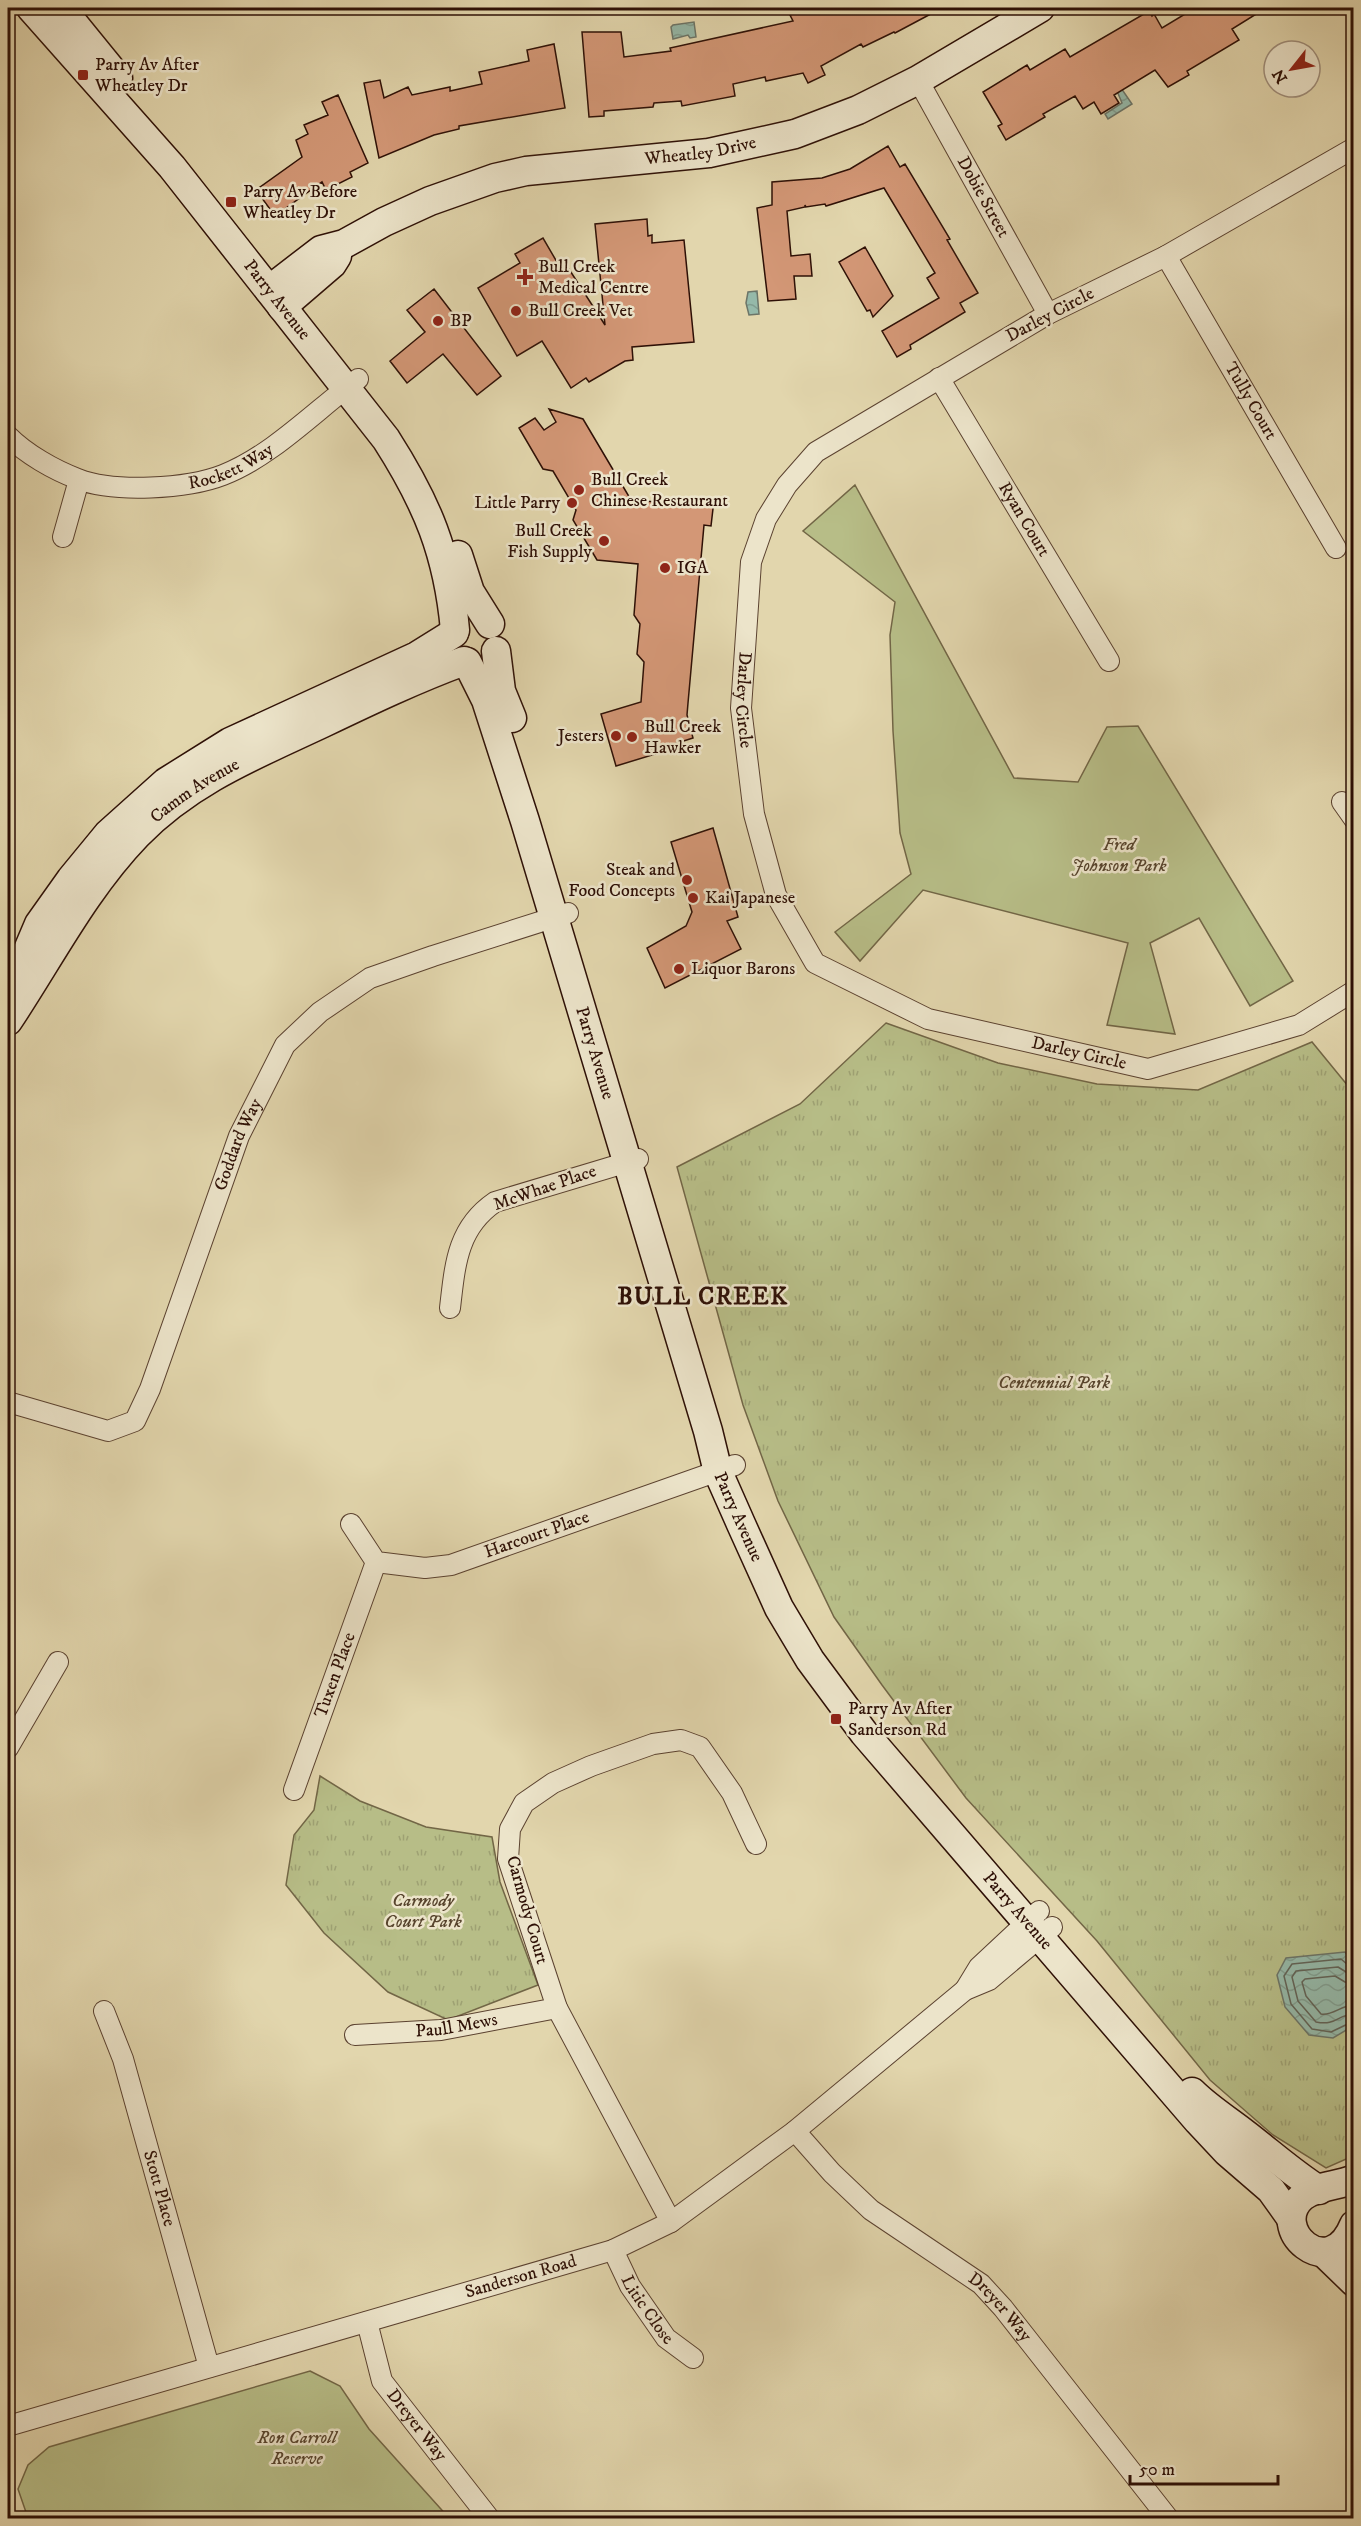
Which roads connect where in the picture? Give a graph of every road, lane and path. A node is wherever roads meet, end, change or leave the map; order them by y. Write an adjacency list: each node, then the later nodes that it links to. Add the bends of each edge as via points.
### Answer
1 (31, 8): 7 (main road, Parry Avenue)
2 (61, 8): 7 (main road, Parry Avenue)
3 (1033, 9): 4 (main road, Wheatley Drive)
4 (918, 80): 7 (main road, Wheatley Drive, via 858,110 795,134 709,153 526,171 495,178 430,201 344,244 321,250); 8 (street, Dobie Street)
5 (1353, 148): 6 (street, Darley Circle)
6 (1166, 256): 8 (street, Darley Circle); 14 (street, Tully Court)
7 (281, 294): 10 (main road, Parry Avenue)
8 (1048, 314): 9 (street, Darley Circle)
9 (939, 378): 17 (street, Ryan Court); 23 (street, Darley Circle, via 816,452 787,485 766,519 751,561 741,708 754,814 776,895 815,963 928,1019 1148,1069 1299,1025)
10 (352, 383): 12 (street, Rockett Way, via 260,455 223,475 184,485 147,487); 15 (main road, Parry Avenue, via 430,516 445,562); 16 (main road, Parry Avenue, via 412,456 444,507 465,580)
11 (8, 436): 12 (street, Rockett Way, via 43,462)
12 (79, 480): 13 (street)
13 (63, 537)
14 (1336, 548)
15 (454, 632): 16 (main road, via 461,623 473,618 483,620); 18 (main road, via 454,649); 22 (main road, Camm Avenue, via 417,656 230,742 166,783 108,834 71,879 39,924)
16 (493, 638): 18 (main road, via 486,661); 21 (main road, Parry Avenue, via 501,692 522,746)
17 (1109, 661)
18 (465, 662): 21 (main road, Parry Avenue, via 486,700); 24 (main road, Camm Avenue, via 417,680 218,772 177,801 137,835 74,914)
19 (1342, 802): 20 (street)
20 (1353, 819)
21 (561, 916): 25 (main road, Parry Avenue); 27 (street, Goddard Way, via 370,978 320,1012 285,1046 239,1136 150,1389 135,1420 108,1431)
22 (8, 986)
23 (1353, 991)
24 (8, 1020)
25 (633, 1160): 26 (street, McWhae Place, via 495,1202 480,1212 456,1257); 28 (main road, Parry Avenue, via 669,1262)
26 (450, 1308)
27 (8, 1402)
28 (726, 1469): 30 (street, Harcourt Place, via 451,1565 425,1568); 35 (main road, Parry Avenue, via 829,1660)
29 (351, 1524): 30 (street)
30 (376, 1562): 33 (street, Tuxen Place)
31 (58, 1662): 32 (street)
32 (8, 1748)
33 (294, 1790)
34 (756, 1844): 36 (street, Carmody Court, via 732,1793 700,1747 681,1740 652,1744 591,1766 553,1783 524,1803 510,1829 508,1859)
35 (1039, 1925): 39 (street, Sanderson Road, via 989,1980 965,1990); 41 (main road, Parry Avenue, via 1207,2107 1293,2173); 42 (main road, Parry Avenue, via 1198,2121 1271,2190)
36 (556, 2008): 38 (street, Paull Mews, via 441,2030); 43 (street, Carmody Court)
37 (104, 2011): 50 (street, Stott Place, via 123,2060)
38 (355, 2034)
39 (795, 2131): 43 (street, Sanderson Road); 53 (street, Dreyer Way, via 871,2210 981,2284)
40 (1353, 2179): 41 (main road)
41 (1323, 2189): 42 (main road, via 1301,2198); 44 (main road, Parry Avenue, via 1344,2198)
42 (1291, 2218): 46 (main road, Parry Avenue, via 1298,2239 1306,2247)
43 (671, 2222): 45 (street, Sanderson Road)
44 (1353, 2226): 46 (main road, Parry Avenue, via 1347,2241)
45 (612, 2250): 48 (street, Sanderson Road); 49 (street, Litic Close, via 630,2286 666,2338)
46 (1323, 2252): 47 (main road, Parry Avenue)
47 (1353, 2282)
48 (367, 2322): 50 (street, Sanderson Road); 52 (street, Dreyer Way, via 382,2381)
49 (693, 2358)
50 (209, 2367): 51 (street, Sanderson Road)
51 (8, 2426)
52 (489, 2518)
53 (1168, 2518)

